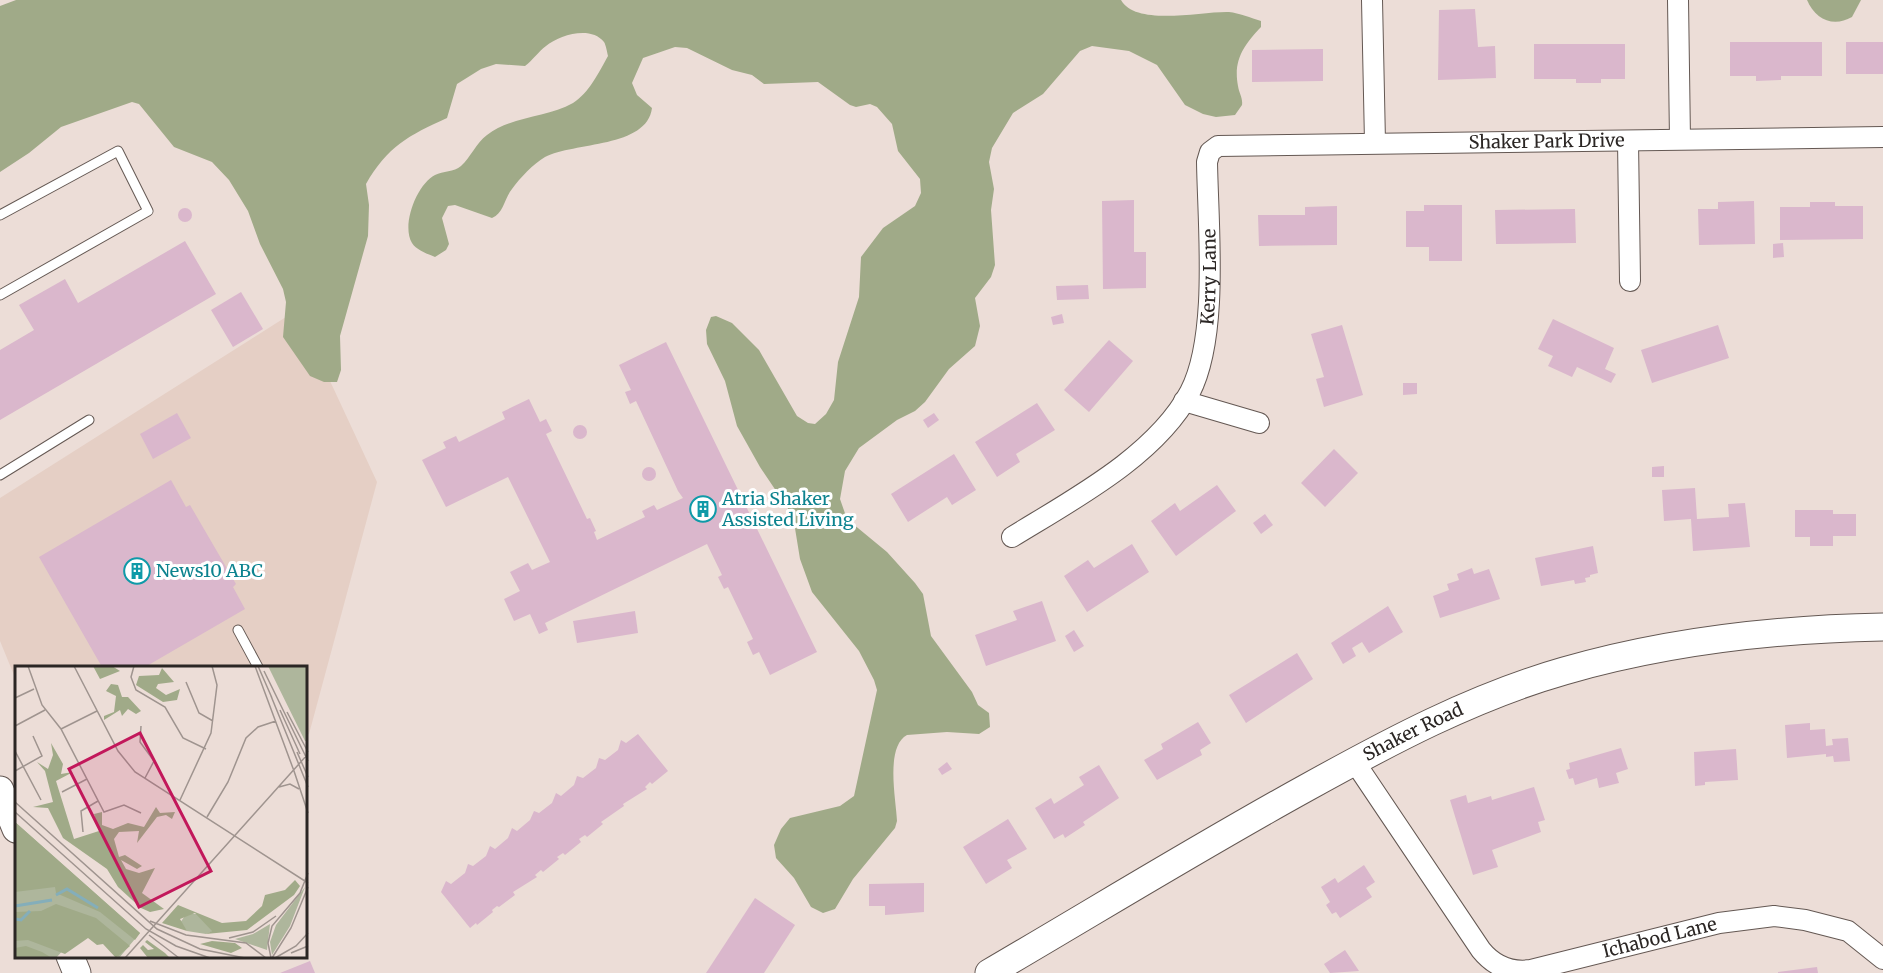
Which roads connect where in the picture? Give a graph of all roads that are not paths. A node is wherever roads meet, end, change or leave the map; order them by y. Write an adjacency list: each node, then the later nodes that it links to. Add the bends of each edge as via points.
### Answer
1 (1372, 0): 6 (street)
2 (1678, 0): 4 (street)
3 (1883, 137): 4 (street, Shaker Park Drive)
4 (1680, 139): 5 (street, Shaker Park Drive)
5 (1628, 141): 6 (street, Shaker Park Drive); 9 (street)
6 (1375, 142): 7 (street, Shaker Park Drive, via 1225,144)
7 (1212, 150): 11 (street, Kerry Lane, via 1207,162 1206,329 1199,367)
8 (0, 215): 10 (lane, via 118,151 148,211)
9 (1630, 281)
10 (0, 296)
11 (1184, 401): 13 (street); 15 (street, Kerry Lane, via 1159,432 1120,466)
12 (89, 420): 14 (lane)
13 (1259, 423)
14 (0, 475)
15 (1012, 537)
16 (1883, 627): 19 (main road, Shaker Road, via 1773,632 1699,640 1628,654 1562,671 1492,696)
17 (238, 630): 18 (lane)
18 (257, 666)
19 (1354, 761): 23 (street, Ichabod Lane, via 1481,950 1503,968 1531,970 1719,922 1774,916 1848,931); 25 (main road, Shaker Road)
20 (0, 790): 21 (main road)
21 (15, 827)
22 (70, 958): 24 (main road)
23 (1883, 959)
24 (77, 973)
25 (990, 973)

